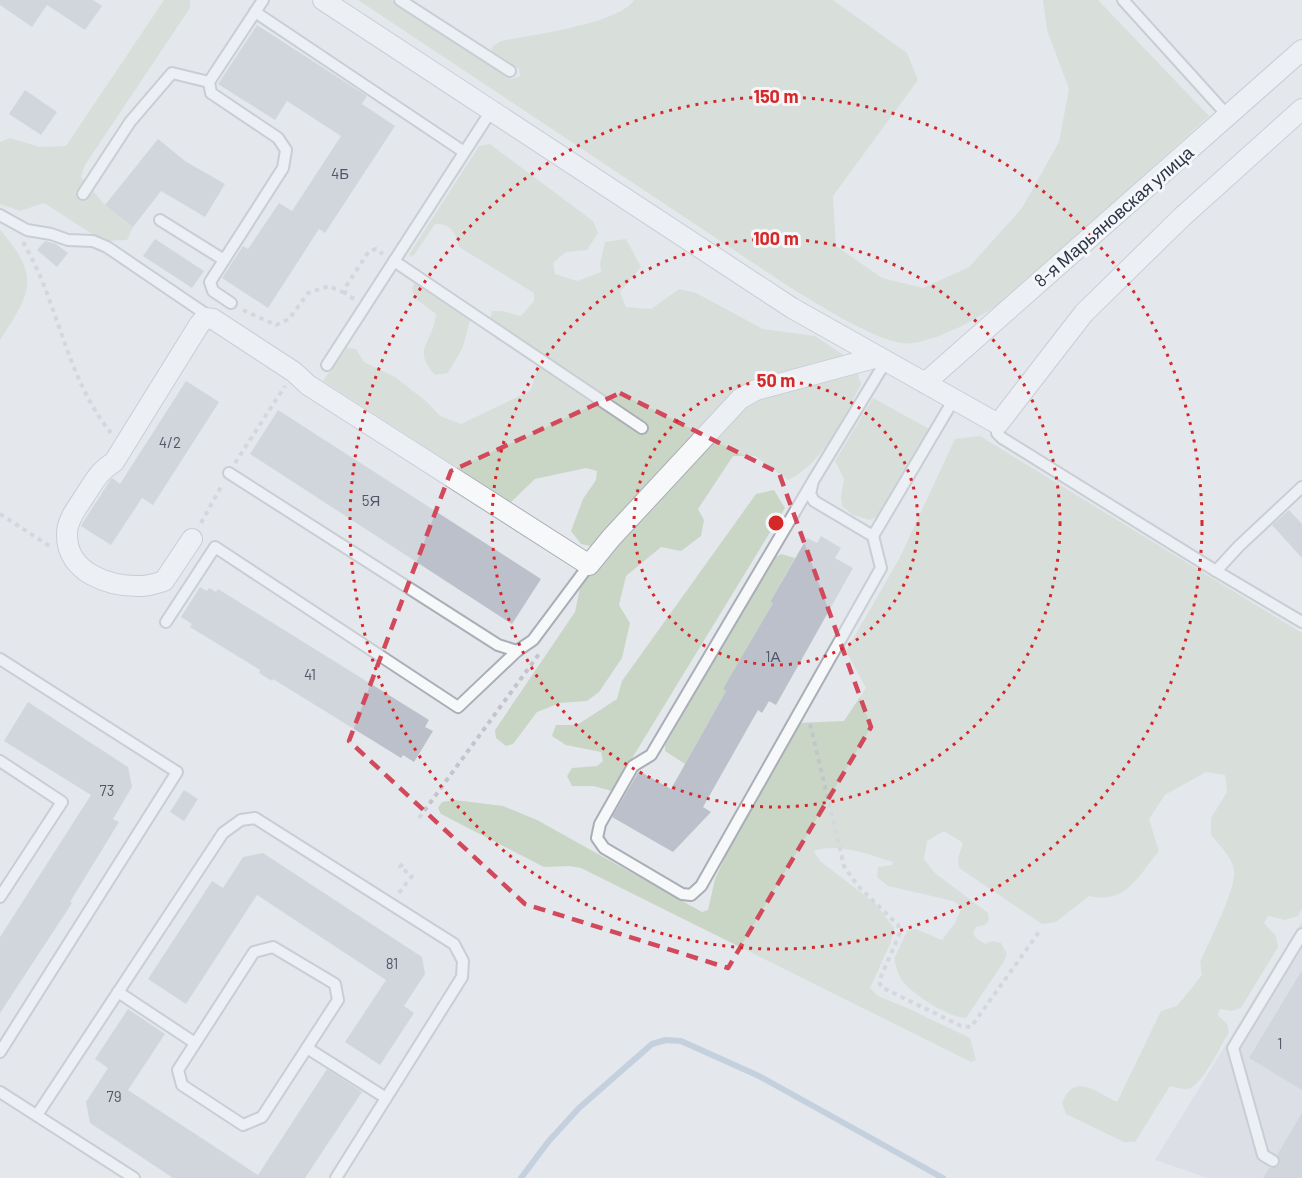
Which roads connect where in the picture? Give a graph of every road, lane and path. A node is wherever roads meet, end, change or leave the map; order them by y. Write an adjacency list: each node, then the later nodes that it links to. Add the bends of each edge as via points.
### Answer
1 (263, 0): 5 (lane)
2 (323, 0): 10 (street)
3 (400, 0): 7 (lane)
4 (1123, 0): 11 (lane)
5 (255, 12): 8 (lane); 12 (lane)
6 (1302, 50): 11 (street, 8-я Марьяновская улица)
7 (510, 71)
8 (209, 82): 13 (lane, via 172,73 130,122); 17 (lane, via 211,93 278,138 286,150 283,168)
9 (1302, 109): 28 (street, via 1182,217 1084,313)
10 (490, 111): 12 (lane); 23 (street, via 792,308)
11 (1228, 116): 26 (street, 8-я Марьяновская улица)
12 (464, 152): 18 (lane)
13 (83, 194)
14 (0, 215): 22 (lane, via 27,230 107,247)
15 (160, 220): 17 (lane)
16 (21, 238): 30 (path, via 38,267 67,354 96,415)
17 (224, 260): 20 (lane, via 210,282 213,291)
18 (394, 261): 19 (path, via 376,249 369,251); 21 (lane); 29 (lane)
19 (345, 293): 20 (path, via 329,286 308,293 289,320 276,325); 21 (path)
20 (231, 303)
21 (365, 306): 24 (lane)
22 (213, 319): 25 (street); 30 (street, via 205,318 199,325)
23 (882, 359): 26 (street); 32 (lane); 38 (street, via 756,390 740,399)
24 (327, 364)
25 (294, 372): 31 (path); 38 (street, via 308,385)
26 (925, 383): 27 (street)
27 (954, 399): 28 (street); 35 (lane)
28 (998, 424): 39 (lane, via 997,433 1002,438)
29 (642, 428)
30 (122, 448): 37 (street, via 114,462 101,470 71,518 67,534)
31 (229, 473): 36 (path); 43 (lane, via 498,645)
32 (813, 480): 35 (lane, via 810,494 814,501); 45 (lane, via 651,755 633,766 600,824 597,838 604,848 682,894 691,895 701,886)
33 (1302, 487): 39 (lane)
34 (0, 514): 37 (path)
35 (873, 536): 45 (lane, via 881,568)
36 (192, 539): 37 (street, via 164,581 144,586 102,581)
37 (76, 564)
38 (589, 565): 43 (lane, via 533,640)
39 (1216, 571): 40 (lane)
40 (1302, 621)
41 (166, 622): 43 (lane, via 215,547 458,707)
42 (544, 647): 47 (path)
43 (518, 651)
44 (0, 660): 56 (lane, via 177,772)
45 (805, 703): 51 (path, via 844,866 857,885 898,925 900,933 879,981 881,987 970,1027)
46 (0, 761): 49 (lane, via 62,802)
47 (419, 818)
48 (403, 863): 50 (path, via 400,867 412,876)
49 (0, 897)
50 (391, 905): 53 (lane, via 255,819 241,820 223,833); 58 (lane, via 454,944 463,961 462,977)
51 (1039, 932)
52 (1302, 934): 60 (lane, via 1233,1048 1263,1155)
53 (118, 992): 54 (lane); 59 (lane)
54 (195, 1043): 55 (lane, via 178,1070 182,1085 243,1125 262,1117); 55 (lane, via 254,952 273,947 334,984 338,1000)
55 (307, 1048): 58 (lane)
56 (0, 1052)
57 (0, 1092): 59 (lane)
58 (386, 1098): 62 (lane)
59 (37, 1115): 61 (lane)
60 (1273, 1161)
61 (134, 1178)
62 (336, 1178)

